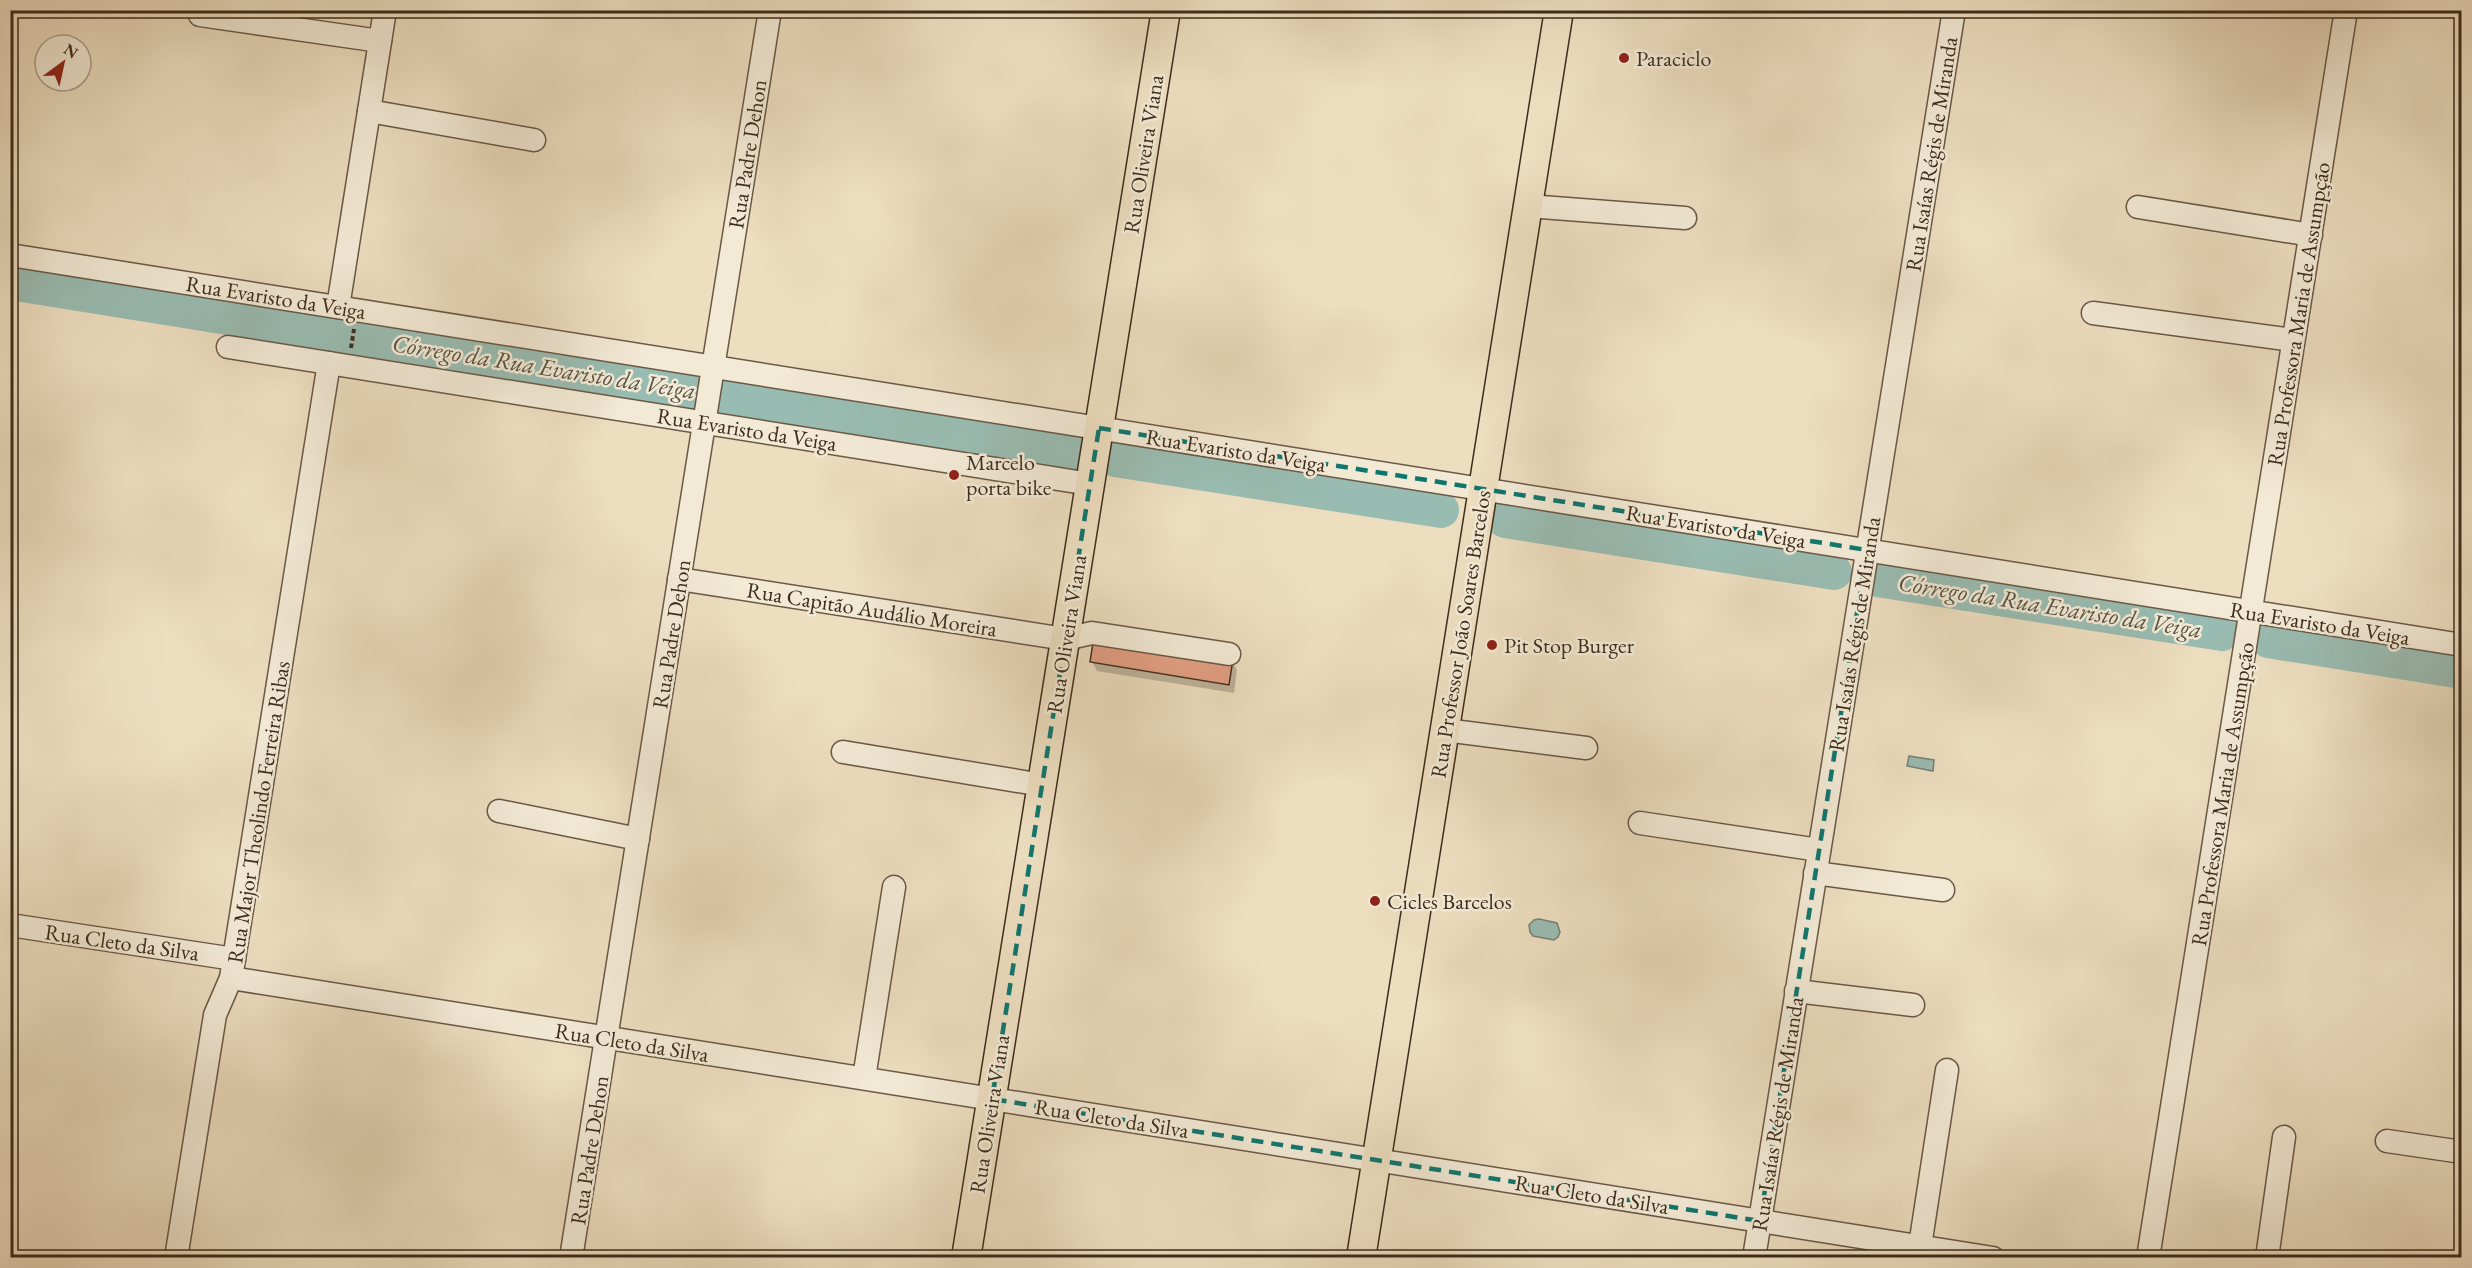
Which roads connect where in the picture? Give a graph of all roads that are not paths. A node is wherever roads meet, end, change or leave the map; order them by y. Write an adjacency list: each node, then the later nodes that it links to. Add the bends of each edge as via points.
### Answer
1 (385, 10): 8 (street)
2 (770, 10): 21 (street, Rua Padre Dehon)
3 (1166, 10): 23 (main road, Rua Oliveira Viana)
4 (1559, 10): 11 (main road, Rua Professor João Soares Barcelos)
5 (1953, 10): 26 (street, Rua Isaías Régis de Miranda)
6 (2346, 10): 14 (street, Rua Professora Maria de Assumpção)
7 (200, 15): 8 (street)
8 (380, 41): 9 (street)
9 (369, 111): 10 (street); 16 (street)
10 (534, 140)
11 (1528, 206): 13 (street); 25 (main road, Rua Professor João Soares Barcelos)
12 (2138, 207): 14 (street)
13 (1685, 218)
14 (2311, 235): 18 (street, Rua Professora Maria de Assumpção)
15 (10, 255): 16 (street, Rua Evaristo da Veiga)
16 (347, 309): 21 (street, Rua Evaristo da Veiga)
17 (2093, 313): 18 (street)
18 (2293, 340): 28 (street, Rua Professora Maria de Assumpção)
19 (228, 347): 20 (street, Rua Evaristo da Veiga)
20 (338, 365): 22 (street, Rua Evaristo da Veiga); 44 (street, Rua Major Theolindo Ferreira Ribas)
21 (713, 367): 22 (street, Rua Padre Dehon); 23 (street, Rua Evaristo da Veiga)
22 (704, 423): 24 (street, Rua Evaristo da Veiga); 27 (street, Rua Padre Dehon)
23 (1099, 428): 24 (main road, Rua Oliveira Viana); 25 (street, Rua Evaristo da Veiga)
24 (1090, 484): 29 (main road, Rua Oliveira Viana)
25 (1483, 489): 26 (street, Rua Evaristo da Veiga); 32 (main road, Rua Professor João Soares Barcelos)
26 (1867, 550): 28 (street, Rua Evaristo da Veiga); 39 (street, Rua Isaías Régis de Miranda)
27 (679, 579): 29 (street, Rua Capitão Audálio Moreira); 38 (street, Rua Padre Dehon)
28 (2251, 611): 30 (street, Rua Evaristo da Veiga); 63 (street, Rua Professora Maria de Assumpção)
29 (1065, 639): 31 (street, Rua Capitão Audálio Moreira, via 1092,633); 35 (main road, Rua Oliveira Viana)
30 (2462, 645)
31 (1229, 654)
32 (1445, 730): 33 (street); 54 (main road, Rua Professor João Soares Barcelos)
33 (1586, 748)
34 (843, 752): 35 (street)
35 (1042, 785): 50 (main road, Rua Oliveira Viana)
36 (499, 811): 38 (street)
37 (1640, 823): 39 (street)
38 (638, 839): 47 (street, Rua Padre Dehon)
39 (1819, 850): 40 (street, Rua Isaías Régis de Miranda)
40 (1815, 873): 42 (street); 45 (street, Rua Isaías Régis de Miranda)
41 (894, 887): 49 (street)
42 (1943, 890)
43 (10, 925): 44 (street, Rua Cleto da Silva)
44 (232, 968): 47 (street, Rua Cleto da Silva); 57 (street, Rua Major Theolindo Ferreira Ribas, via 215,1015)
45 (1796, 991): 46 (street); 55 (street, Rua Isaías Régis de Miranda)
46 (1912, 1005)
47 (606, 1037): 49 (street, Rua Cleto da Silva); 58 (street, Rua Padre Dehon)
48 (1947, 1070): 56 (street)
49 (864, 1078): 50 (street, Rua Cleto da Silva)
50 (992, 1099): 54 (street, Rua Cleto da Silva); 59 (main road, Rua Oliveira Viana)
51 (2284, 1137): 64 (street)
52 (2388, 1141): 53 (street)
53 (2462, 1152)
54 (1376, 1160): 55 (street, Rua Cleto da Silva); 60 (main road, Rua Professor João Soares Barcelos)
55 (1760, 1221): 56 (street, Rua Cleto da Silva); 61 (street, Rua Isaías Régis de Miranda)
56 (1920, 1246): 62 (street, Rua Cleto da Silva)
57 (177, 1257)
58 (571, 1257)
59 (966, 1257)
60 (1360, 1257)
61 (1754, 1257)
62 (1993, 1257)
63 (2148, 1257)
64 (2267, 1257)

